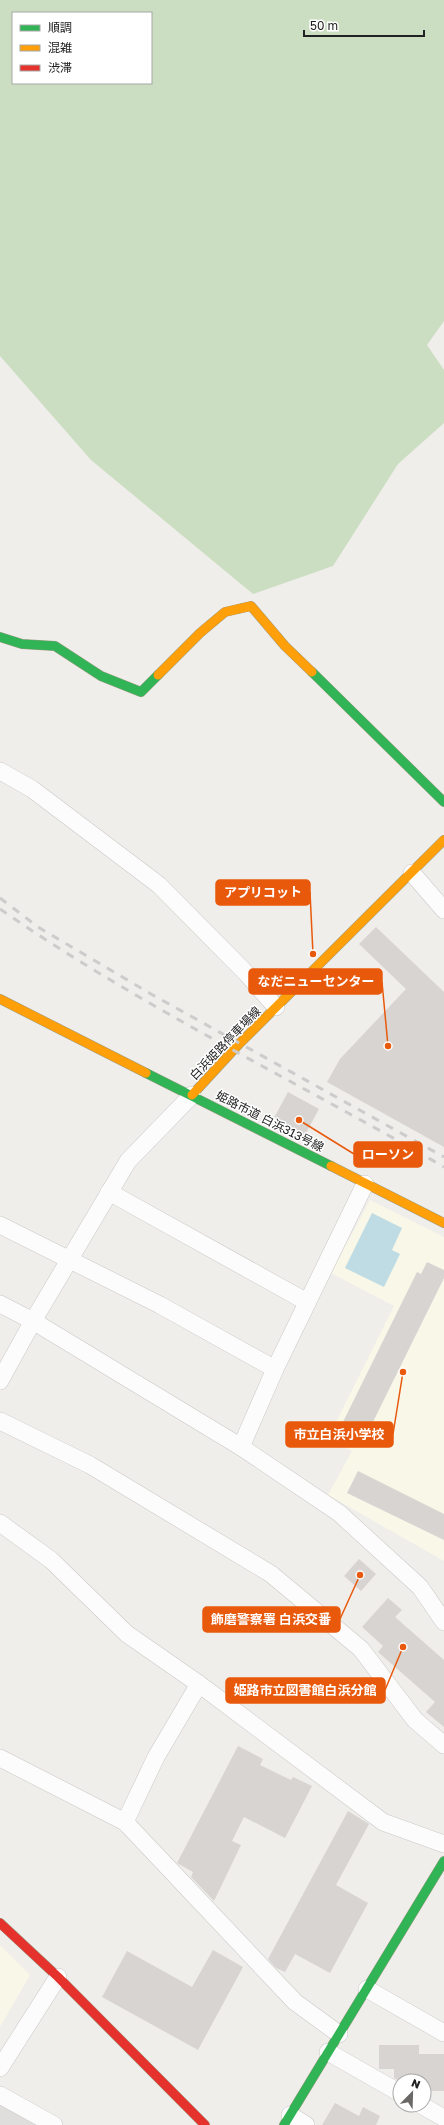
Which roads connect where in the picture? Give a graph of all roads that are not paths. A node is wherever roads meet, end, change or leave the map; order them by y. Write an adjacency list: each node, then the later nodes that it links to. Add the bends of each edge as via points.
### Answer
1 (0, 637): 3 (street, via 22,644 55,646 101,676 141,692 200,633 225,612 251,606 285,646)
2 (0, 771): 8 (street, via 32,789 159,885)
3 (444, 802)
4 (444, 840): 5 (street, 白浜姫路停車場線)
5 (412, 873): 6 (street); 8 (street, 白浜姫路停車場線)
6 (444, 910)
7 (0, 999): 9 (street, 白浜姫路停車場線)
8 (276, 1007): 9 (street, 白浜姫路停車場線)
9 (192, 1095): 10 (street, 姫路市道 白浜313号線); 11 (street, via 128,1161)
10 (365, 1184): 12 (street, 姫路市道 白浜313号線); 15 (street)
11 (109, 1192): 14 (street); 15 (street)
12 (444, 1223)
13 (0, 1225): 14 (street)
14 (69, 1260): 17 (street); 18 (street, via 160,1305)
15 (307, 1302): 18 (street)
16 (0, 1304): 17 (street)
17 (33, 1321): 19 (street); 21 (street)
18 (275, 1369): 21 (street)
19 (0, 1381)
20 (0, 1421): 25 (street, via 90,1465 271,1574 361,1649 415,1720)
21 (241, 1447): 23 (street, via 339,1513 420,1587)
22 (0, 1523): 24 (street, via 51,1560 127,1634)
23 (444, 1622)
24 (199, 1684): 27 (street, via 156,1757); 28 (street, via 383,1822)
25 (444, 1745)
26 (0, 1758): 27 (street)
27 (125, 1822): 33 (street, via 295,2002)
28 (444, 1844)
29 (444, 1861): 32 (street)
30 (0, 1923): 31 (street)
31 (58, 1977): 36 (street); 43 (street)
32 (367, 1989): 33 (street); 34 (street)
33 (339, 2034): 35 (street)
34 (444, 2034)
35 (328, 2052): 37 (street); 41 (street)
36 (0, 2068)
37 (392, 2088)
38 (0, 2094): 42 (street)
39 (432, 2111): 40 (street)
40 (444, 2118)
41 (287, 2120): 44 (street)
42 (54, 2125)
43 (205, 2125)
44 (306, 2125)

